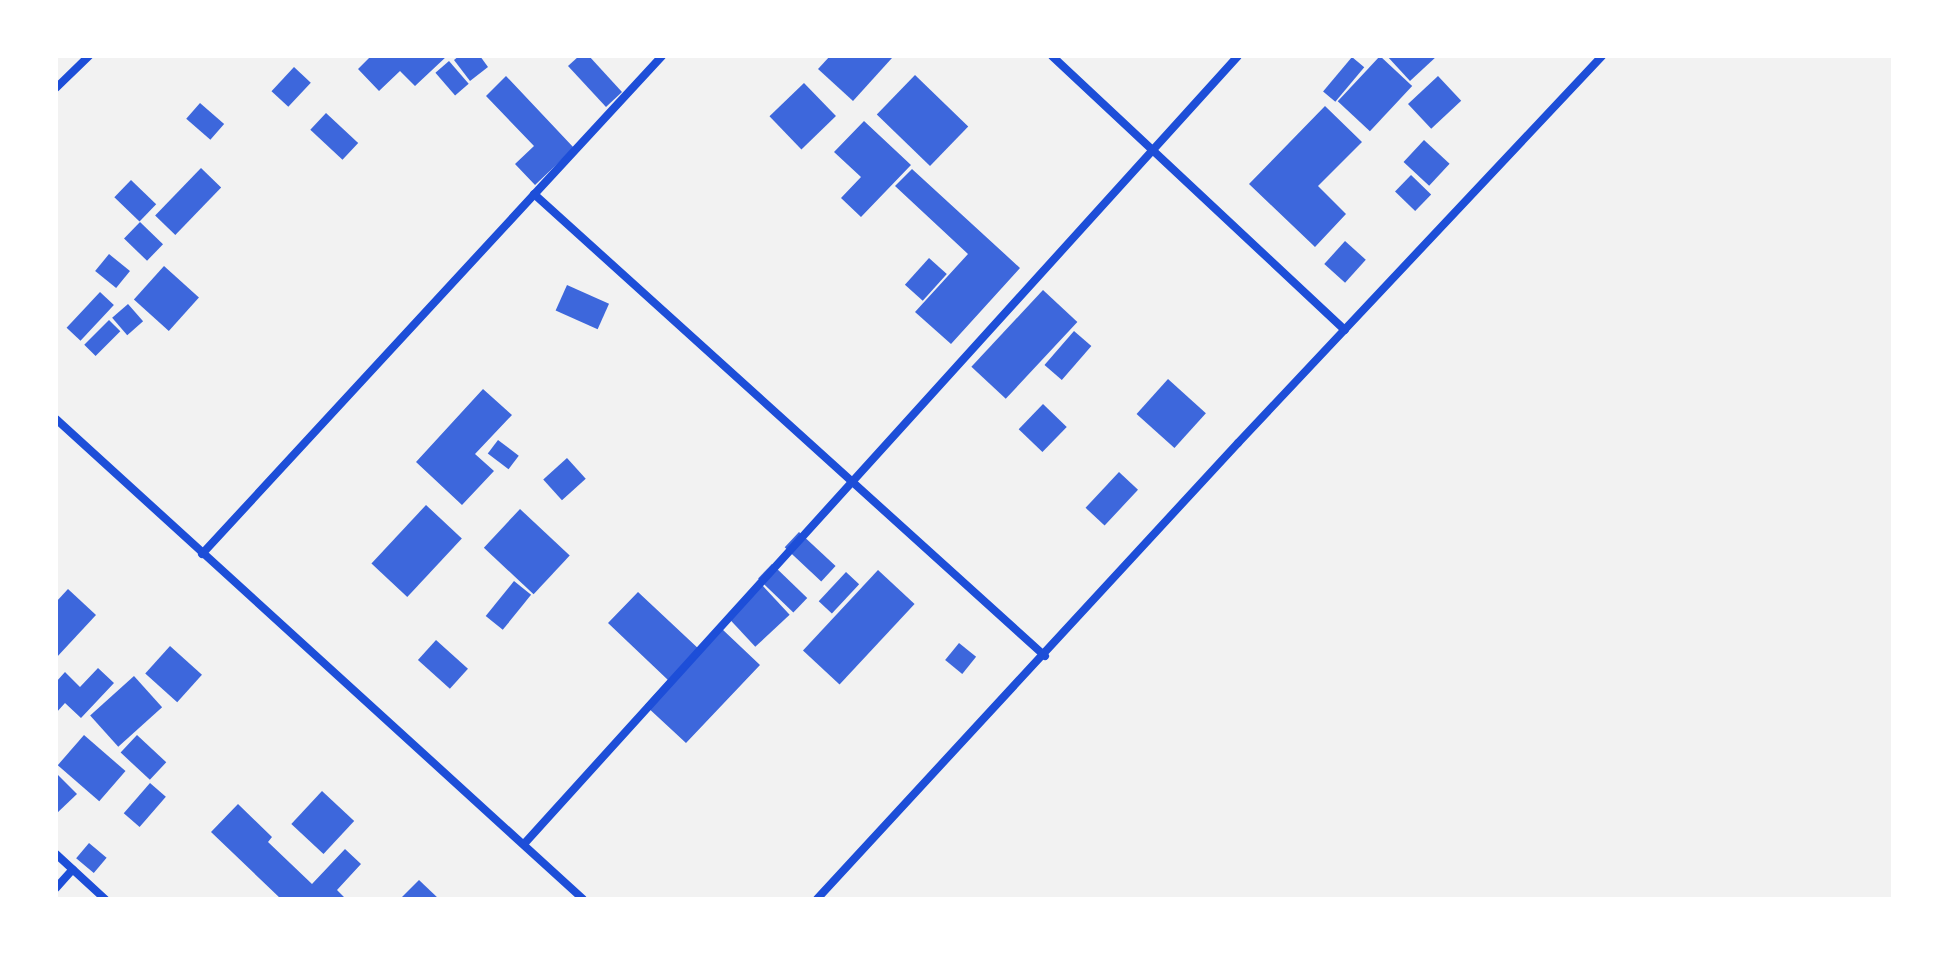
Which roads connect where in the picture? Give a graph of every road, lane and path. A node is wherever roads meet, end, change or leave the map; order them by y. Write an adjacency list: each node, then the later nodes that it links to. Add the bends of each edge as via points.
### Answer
1 (89, 56): 6 (street)
2 (662, 56): 8 (street)
3 (1052, 56): 7 (street)
4 (1238, 56): 7 (street)
5 (1602, 56): 9 (street)
6 (56, 88)
7 (1154, 151): 9 (street); 11 (street)
8 (534, 194): 11 (street); 12 (street)
9 (1345, 330): 13 (street)
10 (56, 419): 12 (street)
11 (854, 480): 13 (street); 14 (street)
12 (202, 554): 14 (street)
13 (1045, 656): 20 (street)
14 (524, 844): 19 (street)
15 (56, 854): 16 (street)
16 (73, 869): 17 (street); 18 (street)
17 (56, 888)
18 (105, 899)
19 (583, 899)
20 (817, 899)

